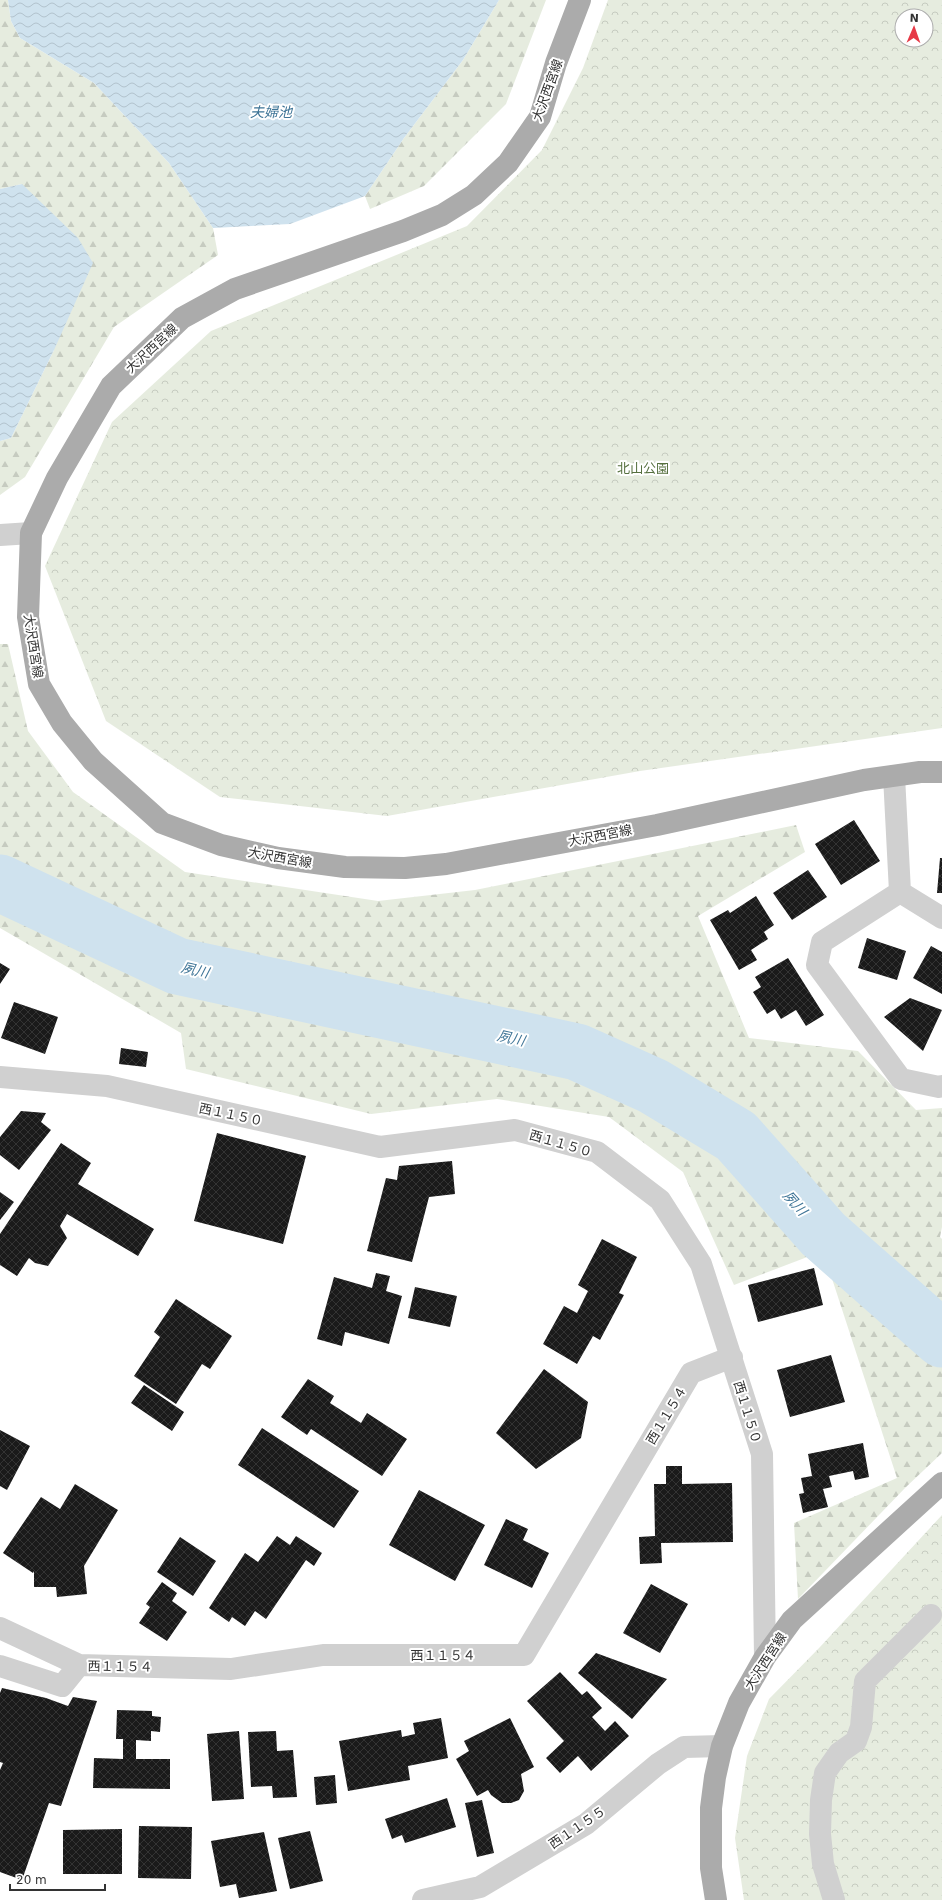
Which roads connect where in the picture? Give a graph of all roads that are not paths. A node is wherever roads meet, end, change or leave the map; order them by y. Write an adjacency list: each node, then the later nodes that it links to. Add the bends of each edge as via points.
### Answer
1 (580, 0): 2 (main road, 大沢西宮線, via 556,63 540,117 508,163 474,195 442,215 235,290 182,318 111,386 57,478)
2 (31, 533): 3 (street); 5 (main road, 大沢西宮線, via 28,617 40,684 62,723 93,761 162,823 220,845 278,858 345,867 405,868 446,864 657,825 864,780)
3 (0, 535)
4 (942, 772): 5 (main road, 大沢西宮線)
5 (894, 776): 6 (street)
6 (900, 892): 7 (street); 9 (street, via 822,942 817,965 901,1079)
7 (942, 918)
8 (0, 1077): 10 (street, 西１１５０, via 107,1086 380,1147 515,1130 597,1152 660,1200 701,1264)
9 (942, 1086)
10 (732, 1357): 14 (street, 西１１５０, via 762,1454); 15 (street, 西１１５４, via 691,1373 524,1655 323,1655 231,1669)
11 (942, 1483): 14 (main road, 大沢西宮線, via 792,1620)
12 (931, 1615): 21 (street, via 865,1681 862,1727 856,1741 839,1753 825,1773 820,1834 823,1864)
13 (0, 1628): 15 (street, 西１１５４)
14 (765, 1657): 17 (main road, 大沢西宮線, via 739,1703)
15 (79, 1665): 16 (street, via 62,1686)
16 (0, 1666)
17 (722, 1746): 18 (street, 西１１５５, via 684,1747 658,1764 586,1824); 20 (main road, 大沢西宮線, via 711,1808 712,1868)
18 (470, 1895): 19 (street, 西１１５５)
19 (423, 1900)
20 (716, 1900)
21 (834, 1900)

